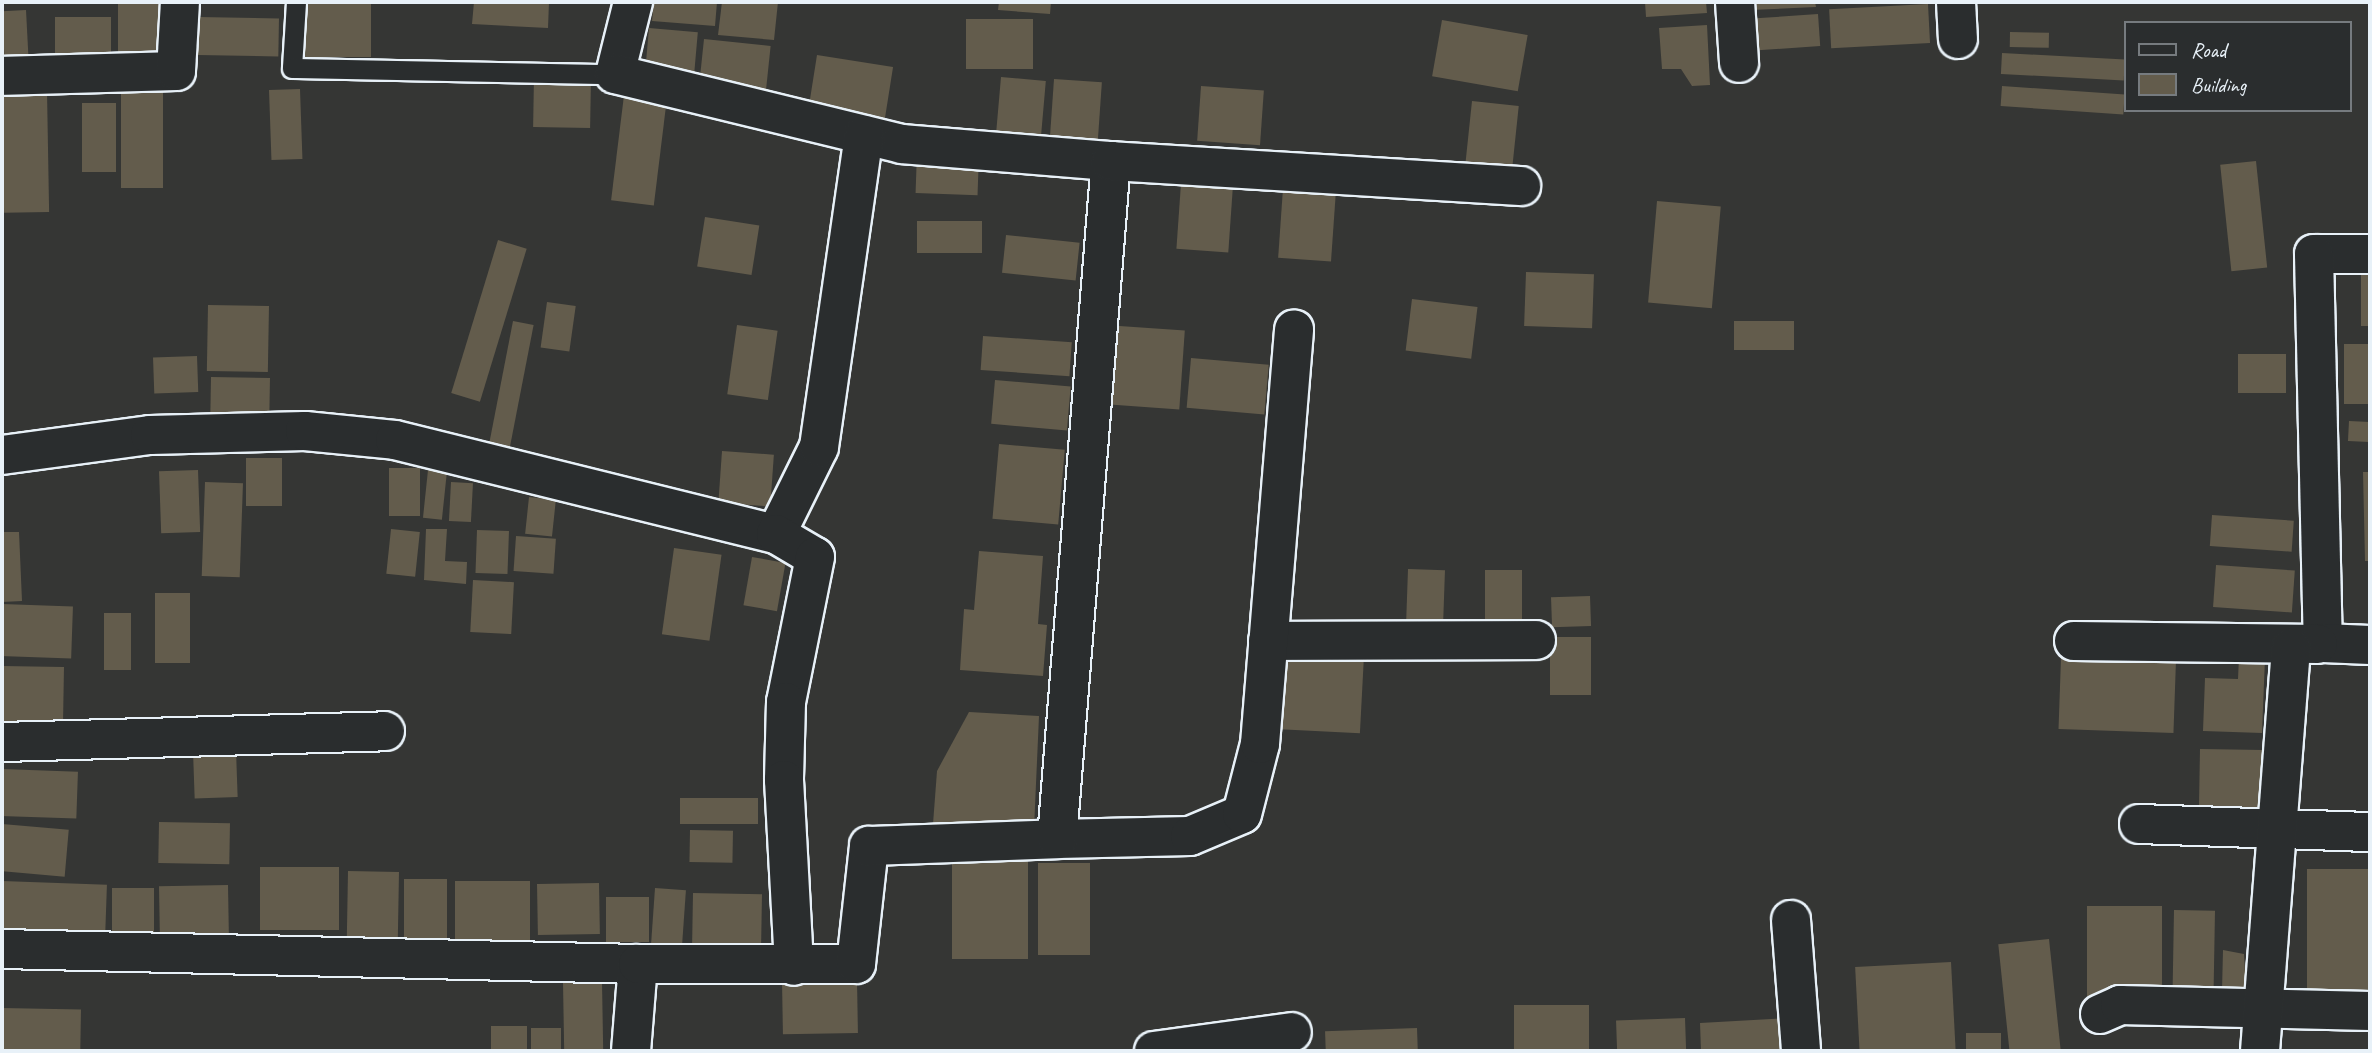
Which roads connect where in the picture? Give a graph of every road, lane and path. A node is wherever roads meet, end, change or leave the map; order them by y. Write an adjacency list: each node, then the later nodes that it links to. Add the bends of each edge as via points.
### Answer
1 (180, 2): 9 (street, via 176,71)
2 (296, 2): 8 (lane, via 292,68)
3 (633, 2): 8 (street)
4 (1735, 2): 7 (street)
5 (1956, 2): 6 (street)
6 (1958, 39)
7 (1739, 64)
8 (615, 74): 10 (street)
9 (2, 76)
10 (864, 135): 11 (street); 16 (street, via 819,447)
11 (1111, 161): 12 (street); 27 (street)
12 (1521, 186)
13 (2370, 254): 20 (street, via 2314,254)
14 (1294, 329): 18 (street)
15 (2, 455): 16 (street, via 150,435 305,431 395,440)
16 (776, 534): 31 (street, via 815,557 786,702)
17 (1536, 640): 18 (street)
18 (1268, 641): 27 (street, via 1260,744 1242,814 1190,836)
19 (2074, 641): 20 (street)
20 (2307, 645): 21 (street); 25 (street)
21 (2370, 645)
22 (385, 731): 23 (street)
23 (2, 742)
24 (2139, 824): 25 (street)
25 (2278, 828): 26 (street); 32 (street)
26 (2370, 832)
27 (1057, 839): 31 (street, via 869,846 856,964)
28 (1791, 920): 38 (street)
29 (2, 949): 30 (street)
30 (638, 964): 31 (street); 36 (street)
31 (794, 966)
32 (2263, 1009): 33 (street); 34 (street, via 2120,1005); 39 (street)
33 (2370, 1011)
34 (2101, 1014)
35 (1293, 1032): 37 (street)
36 (631, 1051)
37 (1154, 1051)
38 (1801, 1051)
39 (2260, 1051)

